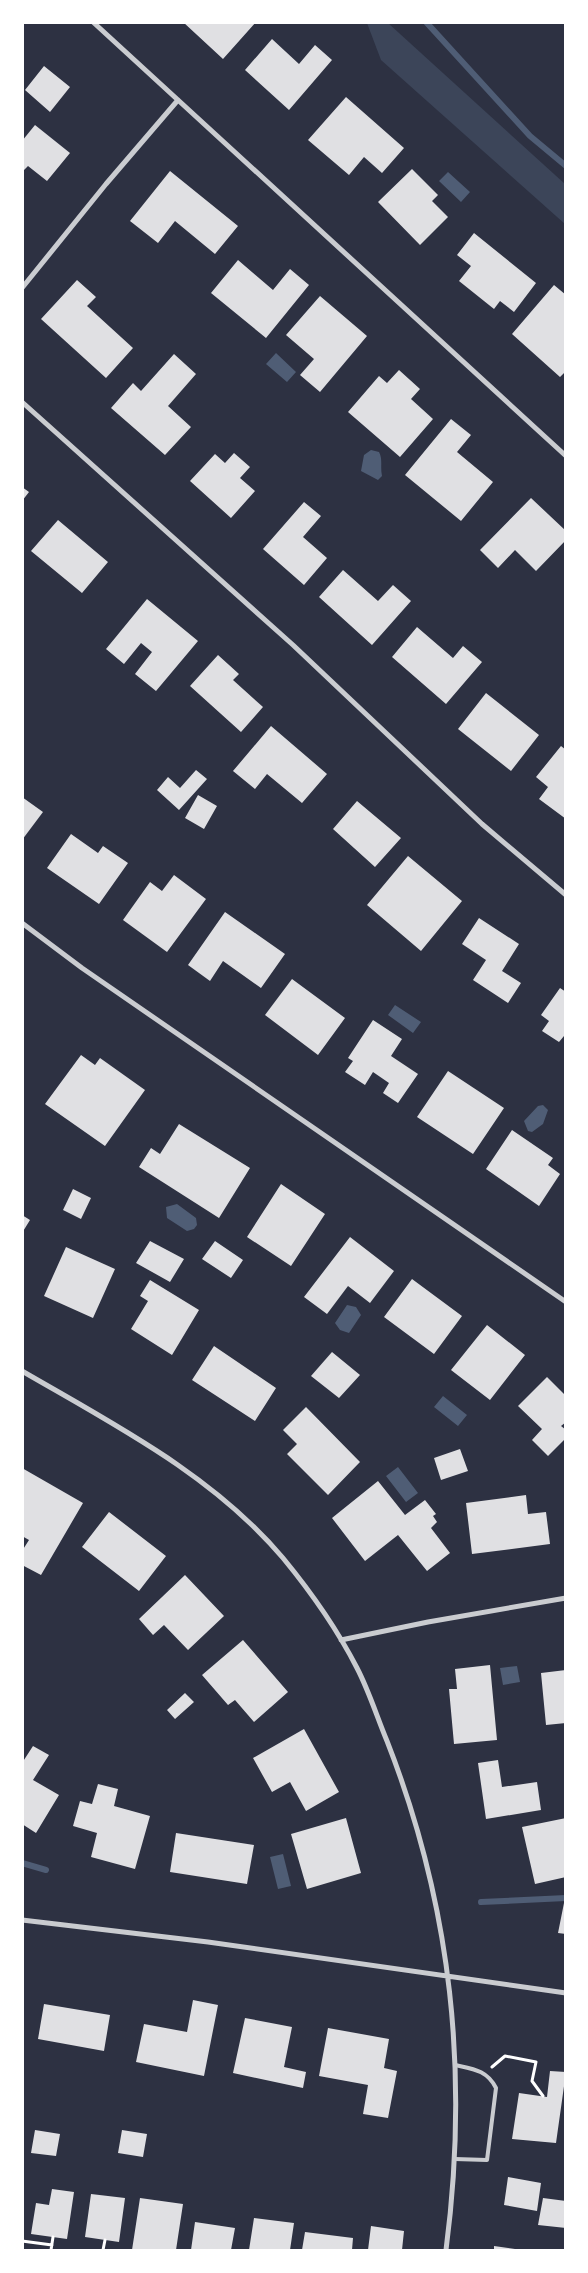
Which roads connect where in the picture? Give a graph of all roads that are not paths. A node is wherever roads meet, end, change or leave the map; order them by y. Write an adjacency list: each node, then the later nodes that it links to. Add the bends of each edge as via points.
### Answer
1 (93, 22): 2 (street)
2 (178, 100): 3 (street); 5 (street)
3 (22, 288)
4 (22, 402): 6 (street, via 286,639 482,824)
5 (566, 456)
6 (566, 895)
7 (22, 923): 8 (street, via 82,968)
8 (566, 1302)
9 (22, 1370): 11 (street, via 174,1461 208,1486 282,1558)
10 (566, 1598): 11 (street)
11 (341, 1640): 13 (street, via 368,1693 413,1811 438,1907)
12 (22, 1920): 13 (street)
13 (447, 1976): 14 (street); 15 (street)
14 (566, 1993)
15 (455, 2065): 16 (street); 16 (lane, via 491,2077 496,2088 487,2160)
16 (455, 2158): 17 (street)
17 (446, 2250)

